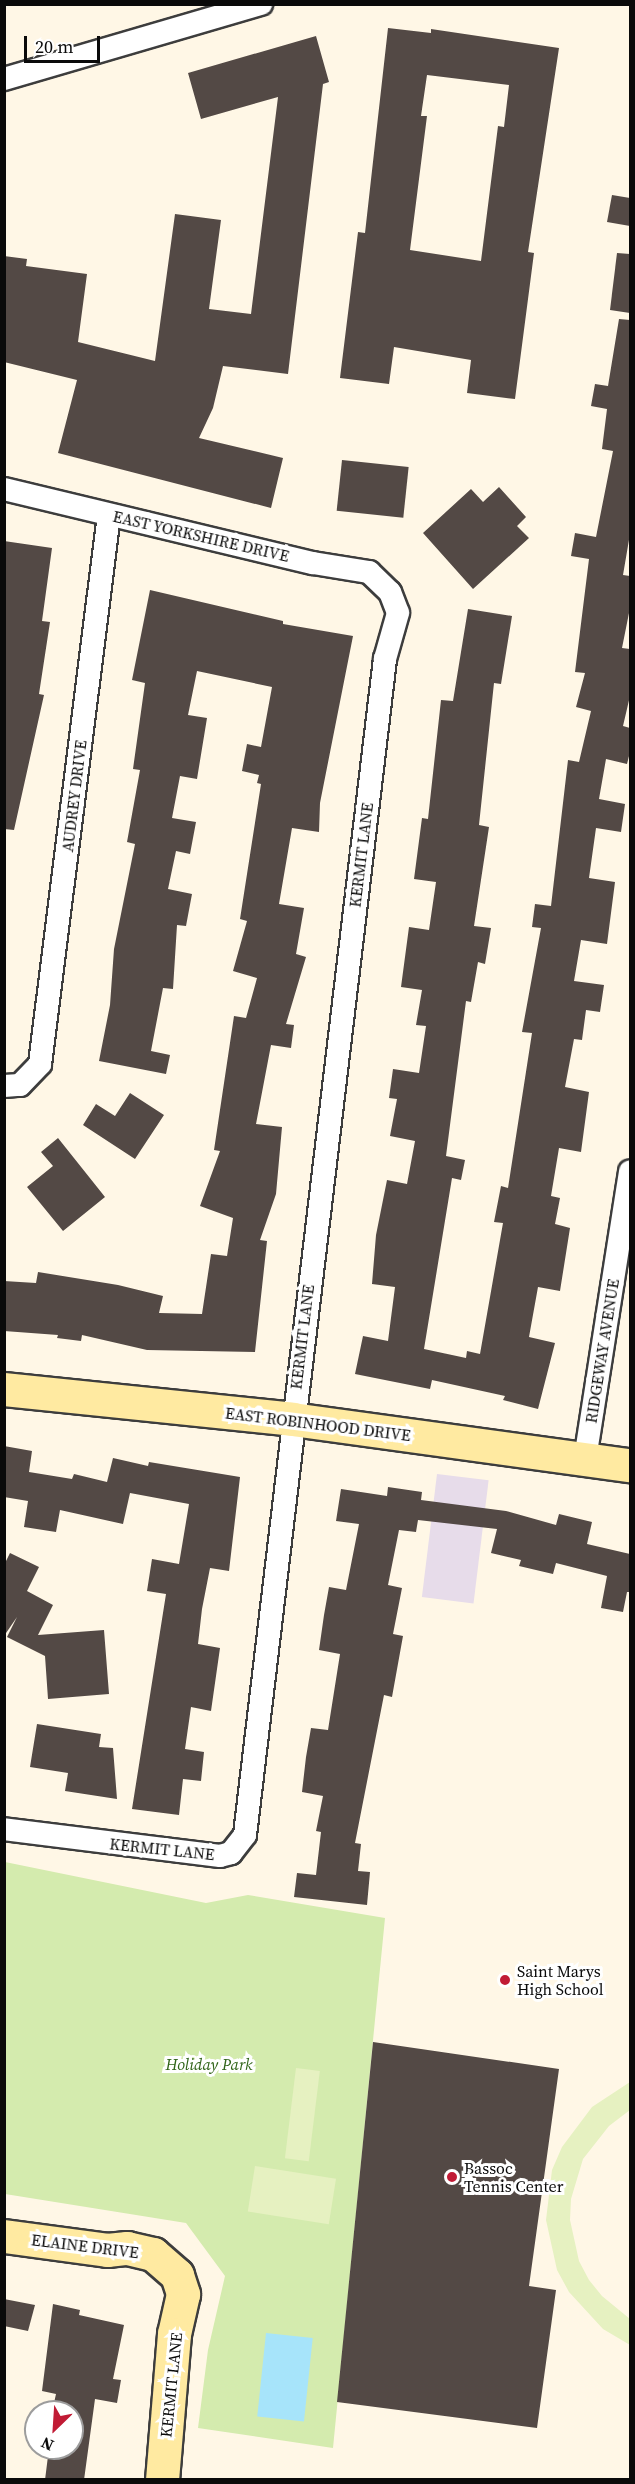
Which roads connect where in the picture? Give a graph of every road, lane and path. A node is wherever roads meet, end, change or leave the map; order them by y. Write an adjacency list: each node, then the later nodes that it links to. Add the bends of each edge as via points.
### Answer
1 (261, 4): 2 (street)
2 (4, 79)
3 (4, 489): 4 (street, EAST YORKSHIRE DRIVE)
4 (109, 515): 5 (street, EAST YORKSHIRE DRIVE, via 313,563 369,572); 6 (street, AUDREY DRIVE, via 40,1064 33,1076 20,1085)
5 (390, 592): 9 (street, KERMIT LANE, via 398,614 385,659)
6 (4, 1086)
7 (630, 1172): 10 (street, RIDGEWAY AVENUE)
8 (4, 1389): 9 (street, EAST ROBINHOOD DRIVE)
9 (292, 1419): 10 (street, EAST ROBINHOOD DRIVE); 12 (street, KERMIT LANE, via 245,1835 231,1853 219,1856)
10 (585, 1459): 11 (street, EAST ROBINHOOD DRIVE)
11 (630, 1465)
12 (4, 1829)
13 (4, 2236): 14 (street, ELAINE DRIVE, via 107,2250 127,2248)
14 (164, 2261): 15 (street, KERMIT LANE, via 177,2275 183,2294 174,2334)
15 (162, 2480)

